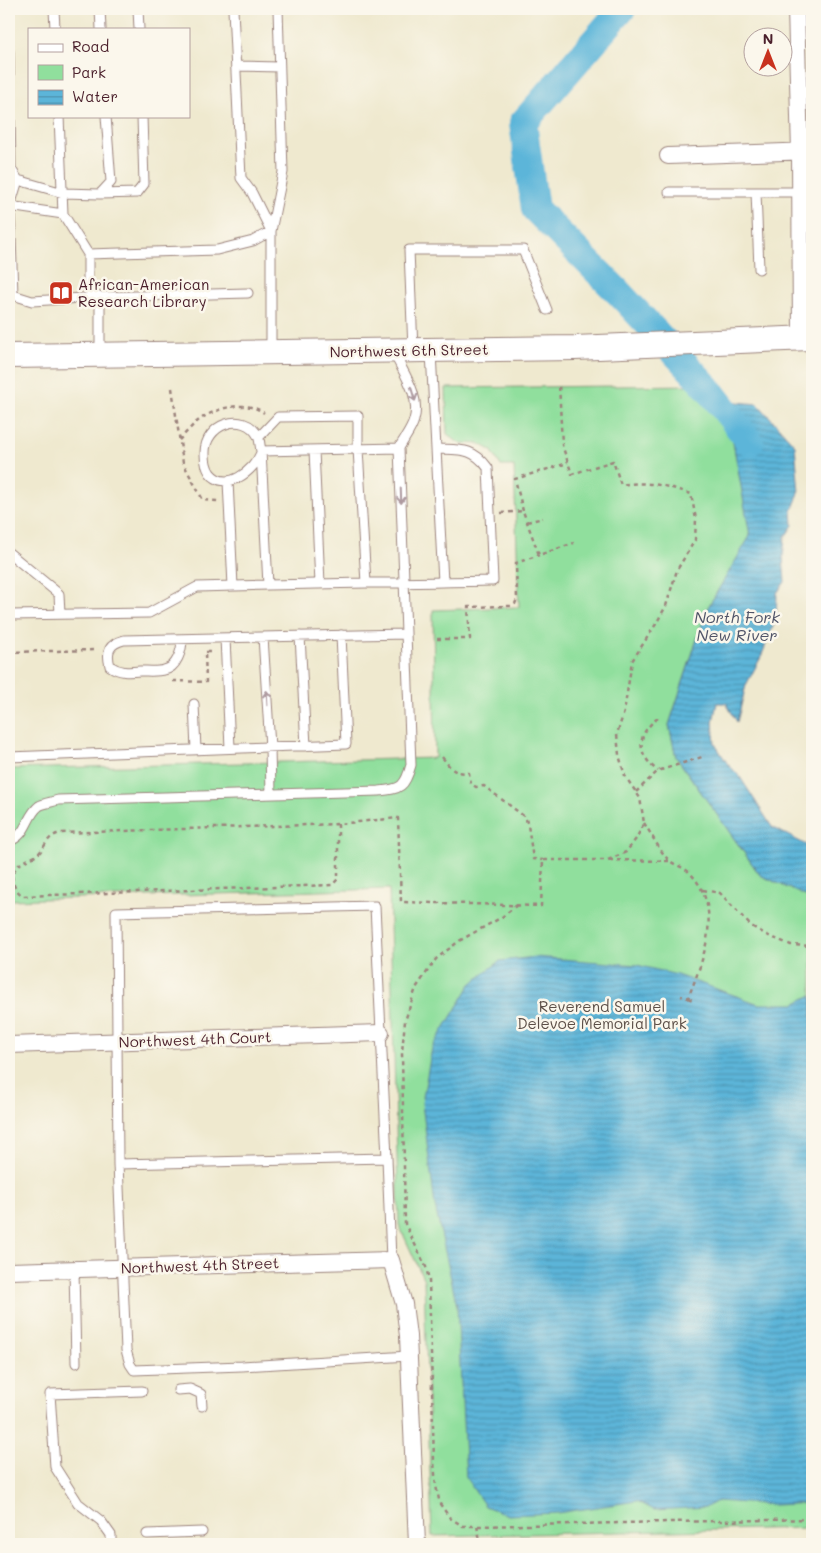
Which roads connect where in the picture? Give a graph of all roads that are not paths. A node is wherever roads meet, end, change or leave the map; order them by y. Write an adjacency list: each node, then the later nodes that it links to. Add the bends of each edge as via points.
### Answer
1 (54, 9): 7 (lane)
2 (100, 9): 8 (lane)
3 (138, 9): 9 (lane)
4 (234, 9): 11 (lane)
5 (278, 9): 12 (lane)
6 (796, 9): 16 (street)
7 (55, 28)
8 (101, 28)
9 (139, 28)
10 (9, 52): 18 (lane, via 12,169)
11 (236, 66): 12 (lane); 26 (lane, via 241,178)
12 (279, 67): 26 (lane, via 283,172)
13 (59, 118): 22 (lane)
14 (106, 118): 23 (lane, via 111,182)
15 (142, 118): 23 (lane, via 144,184 137,193)
16 (806, 152): 17 (street); 21 (street)
17 (668, 156)
18 (18, 180): 22 (lane); 24 (lane)
19 (669, 192): 20 (lane)
20 (756, 192): 21 (lane); 28 (lane)
21 (800, 192): 32 (street)
22 (63, 193): 23 (lane); 25 (lane)
23 (100, 194)
24 (9, 206): 25 (lane); 30 (lane, via 13,295 32,300)
25 (63, 214): 27 (lane)
26 (271, 231): 27 (lane, via 253,241 217,250); 34 (lane)
27 (88, 254): 30 (lane, via 88,289)
28 (758, 268)
29 (248, 293): 30 (lane)
30 (100, 297): 35 (lane)
31 (547, 310): 33 (lane, via 522,250 409,250)
32 (809, 338): 33 (street, Northwest 6th Street, via 574,348)
33 (412, 350): 34 (street, Northwest 6th Street); 38 (lane, one-way to 38, via 416,410 414,422); 40 (lane)
34 (271, 352): 35 (street, Northwest 6th Street)
35 (100, 355): 36 (street, Northwest 6th Street)
36 (9, 356)
37 (259, 437): 39 (lane, via 278,417 358,416); 42 (lane); 43 (lane, via 250,426 240,423 221,426 208,437 204,447 205,462 218,480)
38 (399, 448): 39 (lane); 47 (lane, one-way to 47)
39 (358, 449): 41 (lane); 46 (lane)
40 (436, 449): 45 (lane); 45 (lane, via 464,450 480,458 488,468 493,581)
41 (314, 450): 42 (lane); 48 (lane)
42 (261, 451): 43 (lane, via 249,471); 49 (lane)
43 (228, 481): 50 (lane)
44 (9, 553): 51 (lane, via 59,594)
45 (442, 582): 47 (lane)
46 (366, 583): 47 (lane); 48 (lane)
47 (404, 583): 53 (lane)
48 (320, 584): 49 (lane)
49 (268, 585): 50 (lane)
50 (233, 586): 51 (lane, via 197,587 150,613)
51 (60, 614): 52 (lane)
52 (9, 615)
53 (406, 634): 54 (lane); 65 (lane, via 411,765 407,780 396,789 388,790)
54 (340, 635): 55 (lane); 60 (lane, via 346,744)
55 (300, 636): 56 (lane); 60 (lane)
56 (263, 637): 57 (lane); 61 (lane, one-way to 56)
57 (225, 638): 58 (lane); 62 (lane)
58 (182, 639): 58 (lane, via 124,640 114,643 108,660 110,666 125,672 166,670 178,658)
59 (194, 704): 63 (lane)
60 (306, 746): 61 (lane)
61 (270, 747): 62 (lane); 65 (lane)
62 (230, 748): 63 (lane)
63 (196, 750): 64 (lane)
64 (9, 757)
65 (271, 794): 66 (lane, via 58,800 40,805 26,828 16,839)
66 (9, 841)
67 (381, 1033): 68 (street, Northwest 4th Court); 68 (lane, via 375,906 116,912); 70 (lane)
68 (117, 1041): 69 (street, Northwest 4th Court); 71 (lane)
69 (9, 1045)
70 (387, 1158): 71 (lane); 72 (lane)
71 (118, 1164): 73 (lane)
72 (391, 1260): 73 (street, Northwest 4th Street); 76 (street, via 404,1304)
73 (122, 1268): 74 (street, Northwest 4th Street); 76 (lane, via 126,1350 134,1370)
74 (74, 1269): 75 (street, Northwest 4th Street); 77 (lane)
75 (9, 1271)
76 (409, 1356): 84 (street)
77 (76, 1363)
78 (178, 1390): 80 (lane, via 190,1389 201,1394)
79 (142, 1391): 83 (lane, via 50,1394 55,1467 78,1503 101,1521 111,1535)
80 (202, 1406)
81 (202, 1532): 82 (lane)
82 (147, 1534)
83 (111, 1544)
84 (417, 1544)

